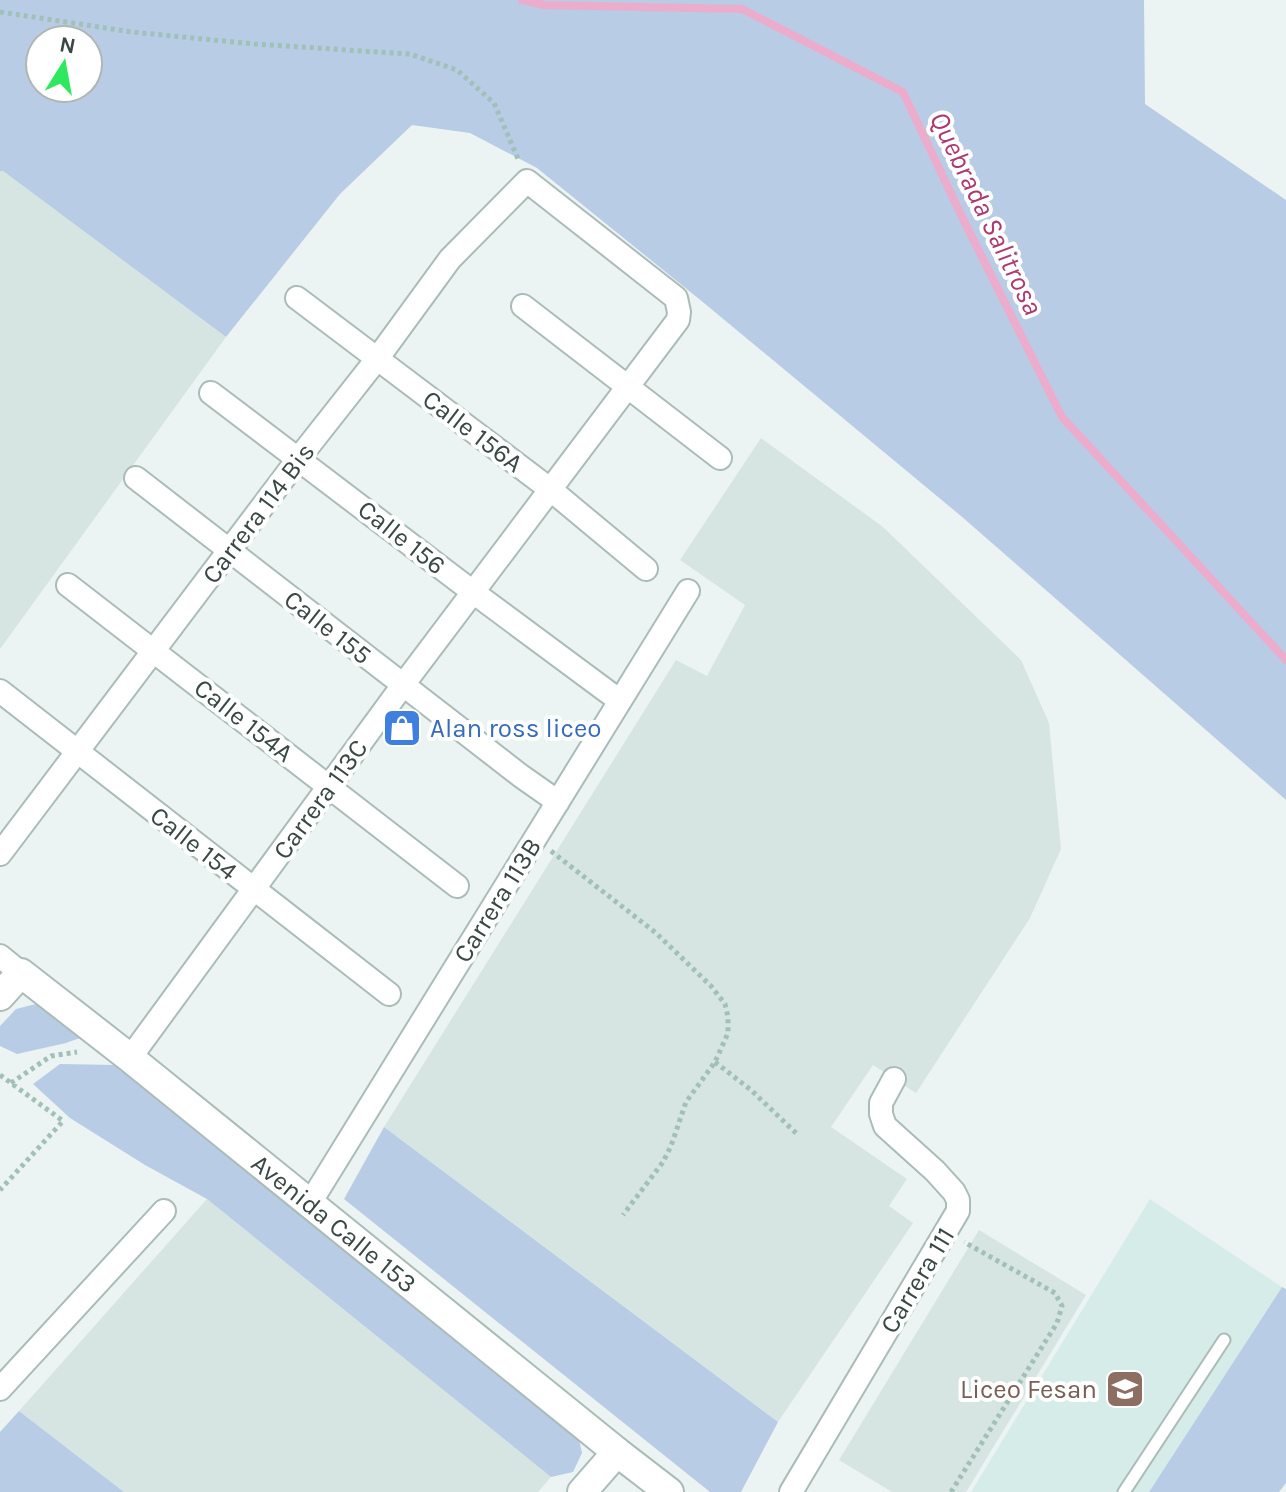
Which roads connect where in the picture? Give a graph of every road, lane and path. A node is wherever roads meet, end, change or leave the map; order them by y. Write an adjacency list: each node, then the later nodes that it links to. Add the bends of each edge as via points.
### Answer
1 (0, 12): 2 (path, via 132,32 410,54 457,70 494,103)
2 (527, 181): 5 (street, Carrera 114 Bis, via 450,259); 6 (street, Carrera 113C, via 676,298 678,320)
3 (297, 298): 5 (street, Calle 156A)
4 (523, 306): 6 (street)
5 (377, 359): 8 (street, Carrera 114 Bis); 11 (street, Calle 156A)
6 (627, 388): 9 (street); 11 (street, Carrera 113C)
7 (211, 393): 8 (street, Calle 156)
8 (299, 458): 12 (street, Carrera 114 Bis); 15 (street, Calle 156)
9 (720, 458)
10 (136, 478): 12 (street, Calle 155)
11 (551, 490): 13 (street, Calle 156A); 15 (street, Carrera 113C)
12 (230, 550): 17 (street, Carrera 114 Bis); 18 (street, Calle 155)
13 (646, 569)
14 (68, 585): 17 (street, Calle 154A)
15 (473, 592): 18 (street, Carrera 113C); 20 (street, Calle 156)
16 (686, 594): 20 (street, Carrera 113B)
17 (154, 651): 21 (street, Carrera 114 Bis); 22 (street, Calle 154A)
18 (403, 685): 22 (street, Carrera 113C); 23 (street, Calle 155)
19 (0, 691): 21 (street, Calle 154)
20 (620, 701): 23 (street, Carrera 113B)
21 (76, 751): 25 (street, Carrera 114 Bis); 27 (street, Calle 154)
22 (329, 787): 26 (street, Calle 154A); 27 (street, Carrera 113C)
23 (558, 802): 24 (street, Carrera 113B)
24 (535, 838): 32 (path, via 656,933 711,986 728,1017 728,1033); 38 (street, Carrera 113B)
25 (0, 854)
26 (457, 886)
27 (253, 890): 29 (street, Calle 154); 31 (street, Carrera 113C)
28 (11, 964): 30 (street); 31 (street, Avenida Calle 153)
29 (389, 994)
30 (0, 996)
31 (122, 1052): 35 (path, via 51,1056); 38 (street, Avenida Calle 153)
32 (715, 1062): 36 (path); 40 (path, via 686,1102 663,1162)
33 (0, 1075): 35 (path)
34 (894, 1079): 41 (street, Carrera 111, via 881,1103 885,1126 954,1192 958,1211)
35 (11, 1083): 37 (path, via 63,1121)
36 (797, 1134)
37 (0, 1190)
38 (310, 1203): 44 (street, Avenida Calle 153)
39 (164, 1211): 43 (street)
40 (623, 1215)
41 (946, 1232): 47 (street, Carrera 111); 48 (path, via 1055,1293 1062,1306 1057,1323)
42 (1224, 1340): 49 (lane)
43 (0, 1389)
44 (617, 1452): 45 (street); 46 (street, Avenida Calle 153)
45 (582, 1492)
46 (669, 1492)
47 (791, 1492)
48 (951, 1492)
49 (1124, 1492)

